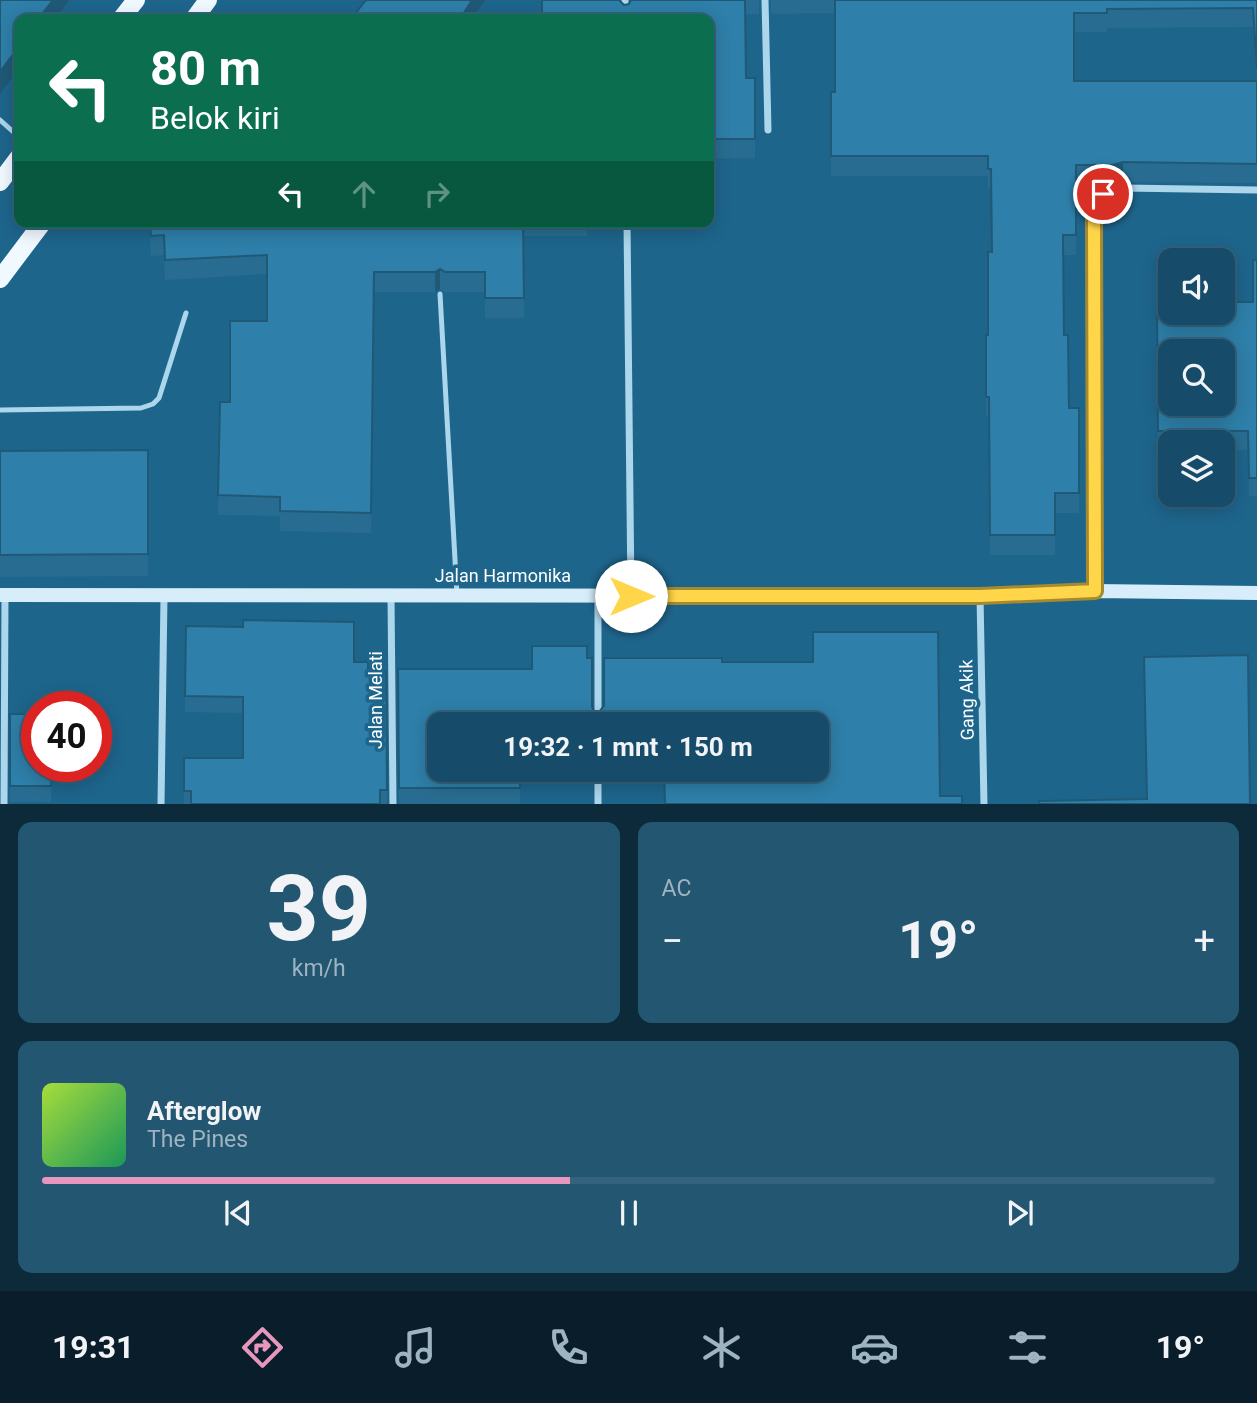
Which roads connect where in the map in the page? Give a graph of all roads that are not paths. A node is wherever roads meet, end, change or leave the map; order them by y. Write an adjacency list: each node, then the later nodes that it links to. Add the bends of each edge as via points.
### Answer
1 (136, 0): 3 (main road)
2 (765, 0): 5 (street)
3 (125, 14)
4 (0, 120): 6 (lane)
5 (768, 130)
6 (14, 133)
7 (14, 163): 8 (main road)
8 (0, 182)
9 (1257, 190): 16 (street, via 1123,188 1103,194 1094,215)
10 (38, 228): 12 (main road)
11 (627, 228): 23 (street)
12 (0, 279)
13 (440, 294): 21 (lane)
14 (186, 313): 15 (lane, via 159,398 153,404 141,408)
15 (0, 410)
16 (1095, 591): 17 (street, Jalan Harmonika); 24 (street, Jalan Harmonika)
17 (1257, 593)
18 (2, 595): 19 (street, Jalan Harmonika); 27 (street)
19 (164, 595): 20 (street, Jalan Harmonika); 28 (street)
20 (391, 595): 21 (street, Jalan Harmonika); 29 (street, Jalan Melati)
21 (457, 595): 22 (street, Jalan Harmonika)
22 (598, 596): 23 (street, Jalan Harmonika); 25 (street)
23 (631, 596): 24 (street, Jalan Harmonika)
24 (980, 596): 31 (street, Gang Akik)
25 (598, 712)
26 (598, 782): 30 (street)
27 (4, 804)
28 (161, 804)
29 (393, 804)
30 (598, 804)
31 (984, 804)

